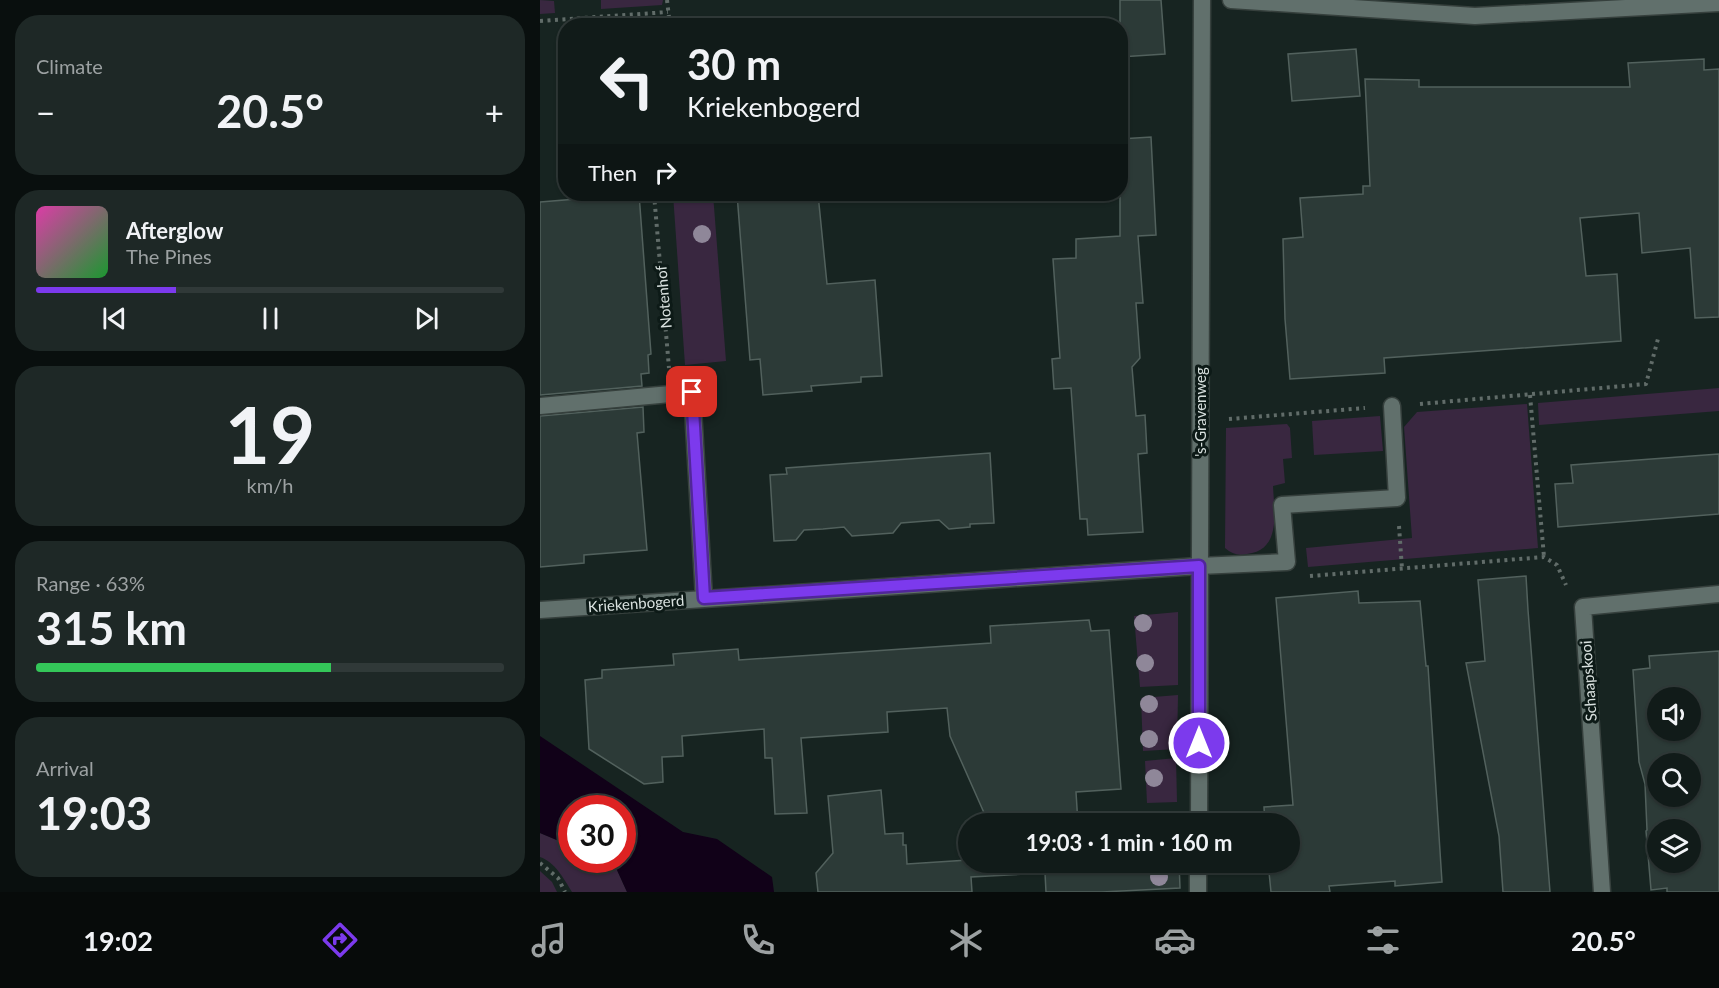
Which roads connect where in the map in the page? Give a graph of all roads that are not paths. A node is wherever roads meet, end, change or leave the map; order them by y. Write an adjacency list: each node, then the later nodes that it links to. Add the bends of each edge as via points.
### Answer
1 (1202, 0): 6 (street, 's-Gravenweg)
2 (1231, 0): 3 (street, via 1475,16)
3 (1719, 3)
4 (540, 406): 8 (street, via 692,392)
5 (1392, 406): 6 (street, Kriekenbogerd, via 1397,498 1282,505 1287,562)
6 (1199, 566): 8 (street, Kriekenbogerd); 10 (street, 's-Gravenweg)
7 (1719, 594): 13 (street, Schaapskooi, via 1583,607)
8 (704, 598): 9 (street, Kriekenbogerd)
9 (540, 610)
10 (1198, 813)
11 (1198, 873): 12 (street)
12 (1198, 892)
13 (1602, 892)

